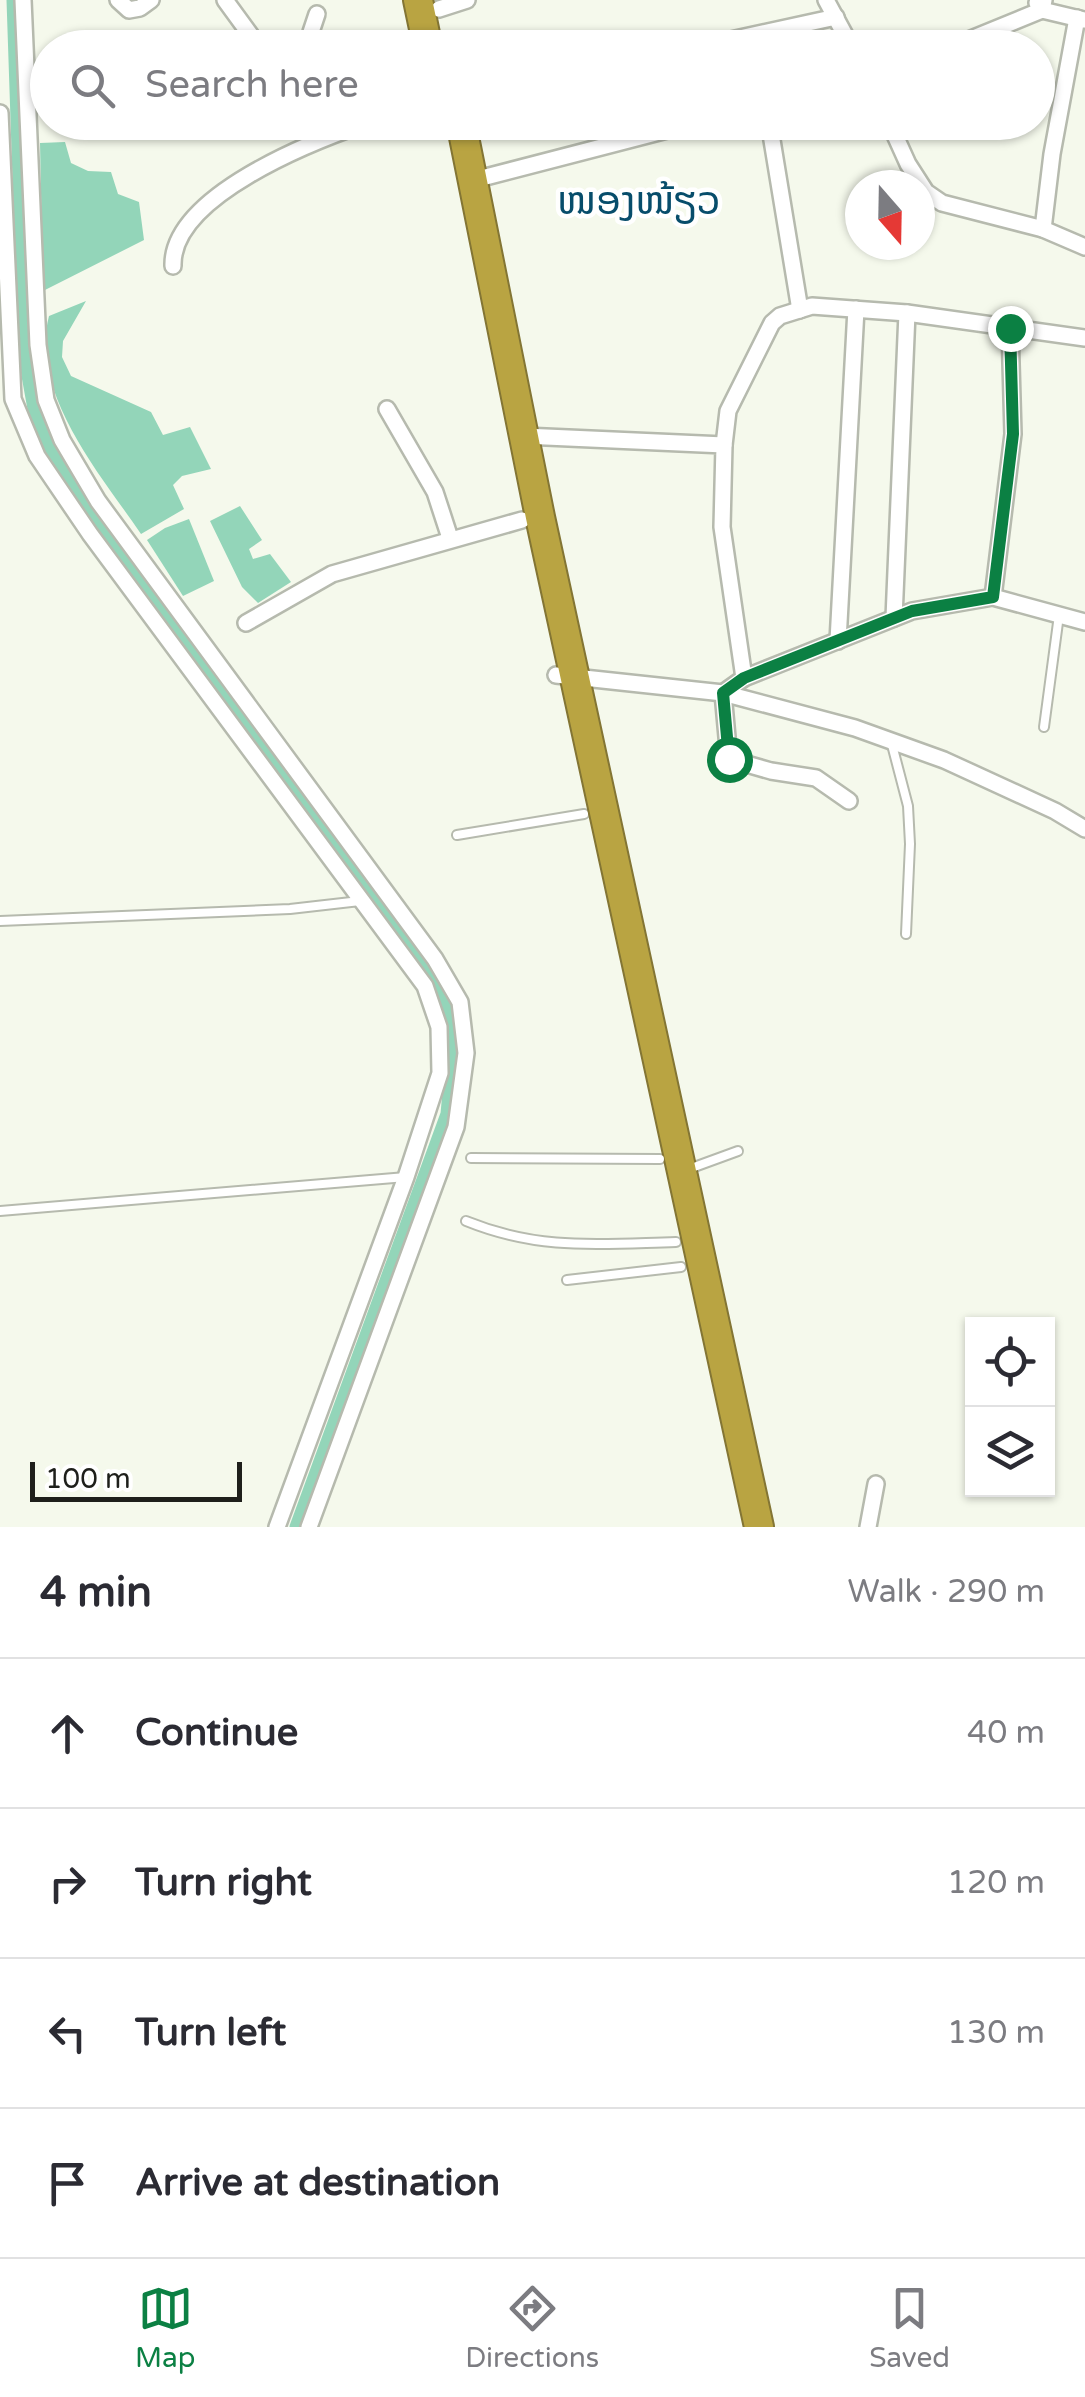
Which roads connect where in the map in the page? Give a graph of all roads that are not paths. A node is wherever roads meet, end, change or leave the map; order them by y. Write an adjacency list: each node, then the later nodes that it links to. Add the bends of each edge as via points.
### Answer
1 (23, 0): 68 (street, via 38,344 46,400 62,440 98,501 460,1002 466,1053 456,1126)
2 (118, 0): 3 (street, via 129,10)
3 (151, 0)
4 (225, 0): 12 (street)
5 (467, 0): 7 (street)
6 (826, 0): 10 (street)
7 (432, 3): 14 (highway); 15 (highway)
8 (1040, 4): 11 (street); 18 (street)
9 (317, 14): 13 (street)
10 (836, 17): 16 (street); 17 (street)
11 (1081, 19): 27 (street, via 1052,154)
12 (247, 30)
13 (312, 30)
14 (430, 30)
15 (440, 30)
16 (776, 30)
17 (843, 30)
18 (986, 30)
19 (0, 113): 55 (street, via 13,400 37,456)
20 (317, 140): 29 (street, via 206,203 180,234)
21 (447, 140): 38 (highway)
22 (465, 140): 26 (highway)
23 (628, 140): 26 (street)
24 (772, 140): 31 (street)
25 (897, 140): 27 (street, via 926,192 942,203)
26 (474, 180): 36 (highway)
27 (1044, 229): 28 (street)
28 (1085, 247)
29 (173, 266)
30 (856, 309): 31 (street); 32 (street); 45 (street)
31 (800, 310): 37 (street, via 772,323 728,411)
32 (906, 313): 33 (street); 42 (street)
33 (1010, 328): 34 (street); 40 (street, via 1013,434)
34 (1085, 338)
35 (387, 410): 39 (street, via 435,492)
36 (524, 436): 37 (street); 46 (highway)
37 (724, 445): 47 (street, via 722,527)
38 (522, 520): 39 (street); 46 (highway)
39 (450, 538): 44 (street, via 332,574)
40 (993, 597): 41 (street); 42 (street)
41 (1058, 615): 43 (street); 49 (lane)
42 (894, 618): 45 (street)
43 (1085, 622)
44 (246, 623)
45 (838, 640): 47 (street)
46 (566, 676): 48 (street); 52 (highway); 60 (highway)
47 (744, 678): 48 (street)
48 (723, 693): 50 (street); 51 (street, via 729,759 816,778)
49 (1044, 727)
50 (891, 741): 53 (street); 57 (lane, via 908,806)
51 (848, 801)
52 (584, 814): 54 (lane); 60 (highway)
53 (1085, 829)
54 (457, 835)
55 (360, 901): 56 (lane); 61 (street, via 425,986 439,1027 440,1073)
56 (0, 920)
57 (906, 934)
58 (738, 1151): 60 (lane)
59 (471, 1158): 60 (lane)
60 (671, 1166): 64 (highway); 70 (highway)
61 (406, 1177): 62 (lane); 67 (street)
62 (0, 1211)
63 (466, 1221): 64 (lane, via 504,1236 563,1246)
64 (678, 1254): 65 (lane); 69 (highway)
65 (567, 1280)
66 (876, 1484): 71 (street)
67 (277, 1527)
68 (309, 1527)
69 (740, 1527)
70 (759, 1527)
71 (868, 1527)

